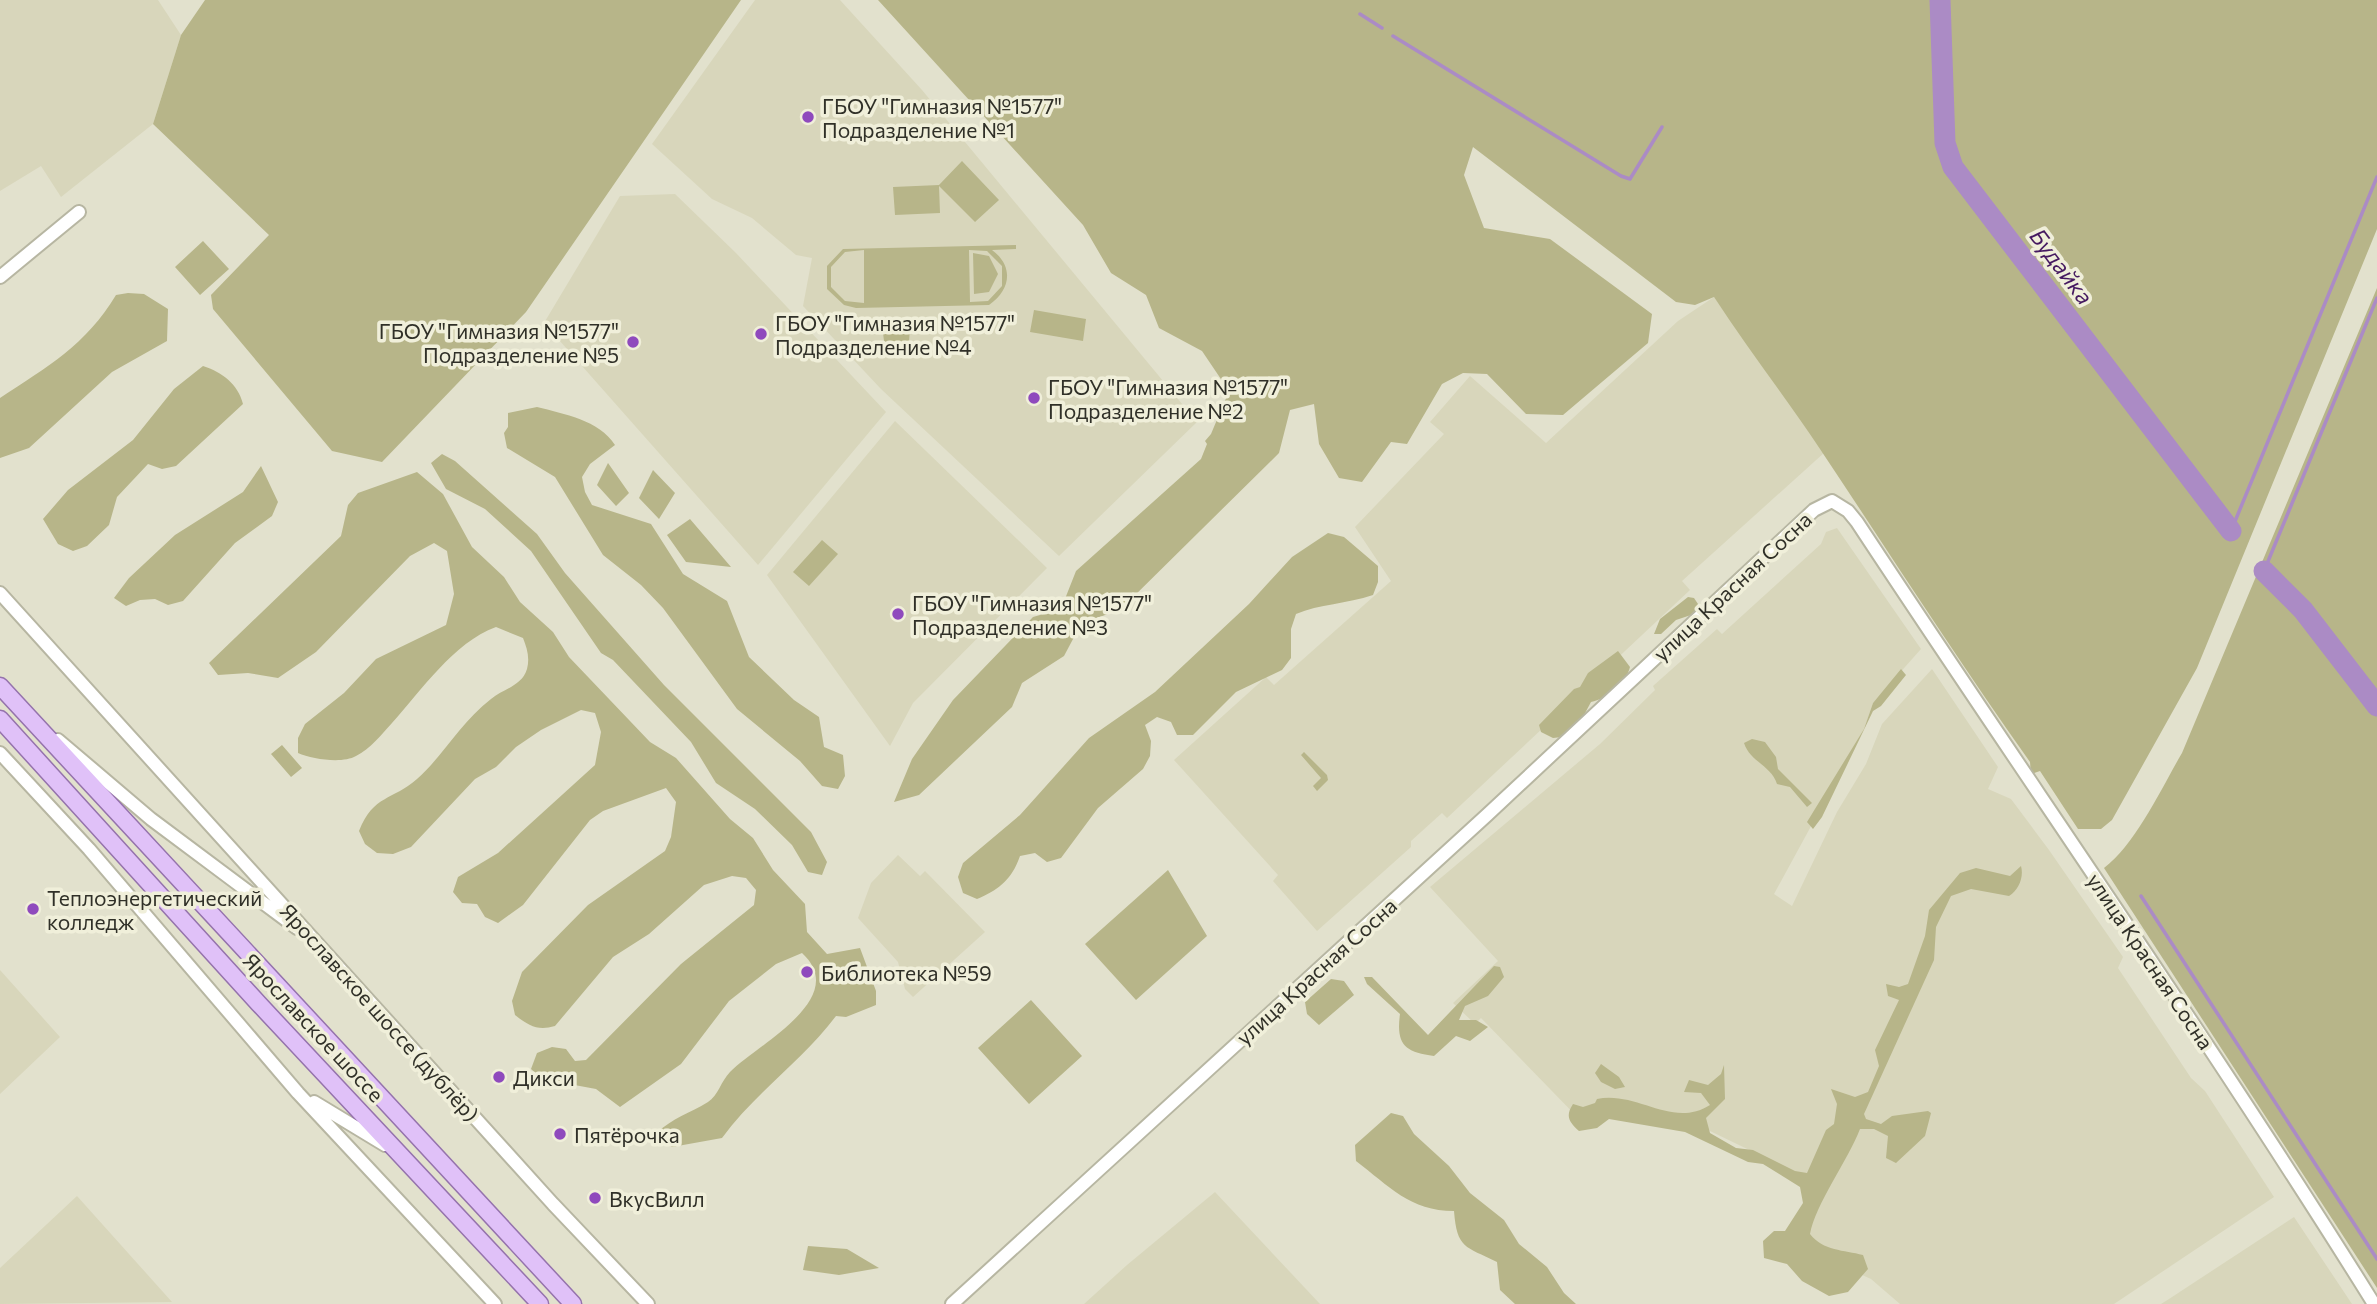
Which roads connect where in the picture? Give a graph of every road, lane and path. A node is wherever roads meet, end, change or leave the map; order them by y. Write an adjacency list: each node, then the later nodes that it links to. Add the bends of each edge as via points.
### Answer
1 (79, 212): 2 (street)
2 (0, 277)
3 (0, 593): 8 (street, Ярославское шоссе (дублёр))
4 (0, 686): 5 (main road, Ярославское шоссе)
5 (15, 703): 8 (street, via 150,819); 12 (main road, Ярославское шоссе)
6 (0, 719): 10 (main road, Ярославское шоссе)
7 (0, 753): 9 (street)
8 (320, 945): 11 (street, Ярославское шоссе (дублёр))
9 (299, 1093): 10 (street); 13 (street)
10 (402, 1155): 14 (main road, Ярославское шоссе)
11 (608, 1263): 15 (street); 16 (street, Ярославское шоссе (дублёр))
12 (572, 1303)
13 (495, 1304)
14 (540, 1304)
15 (634, 1304)
16 (648, 1304)
17 (952, 1304): 18 (street, улица Красная Сосна, via 1814,510 1832,501 1857,522 2164,979)
18 (2374, 1304)

